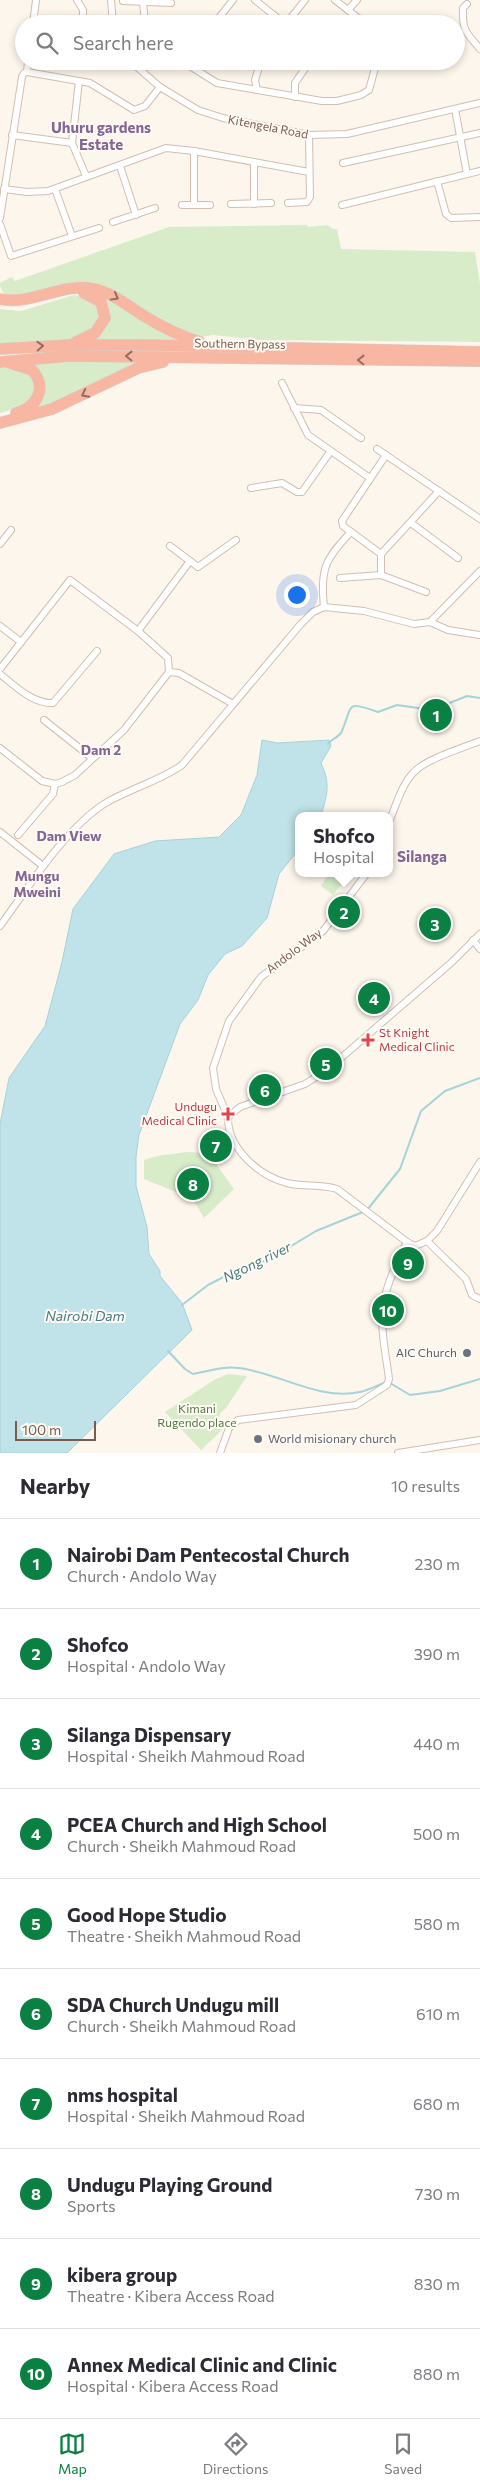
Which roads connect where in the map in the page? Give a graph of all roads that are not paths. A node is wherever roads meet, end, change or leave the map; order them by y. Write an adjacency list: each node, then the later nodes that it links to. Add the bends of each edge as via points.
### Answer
1 (36, 0): 14 (street)
2 (77, 0): 15 (street)
3 (111, 0): 16 (street)
4 (233, 0): 18 (street)
5 (255, 0): 19 (street)
6 (304, 0): 20 (street)
7 (335, 0): 13 (street)
8 (357, 0): 13 (street)
9 (123, 1): 10 (street)
10 (143, 2): 11 (street); 17 (street)
11 (171, 3)
12 (467, 4): 22 (street, via 463,8)
13 (348, 10): 21 (street)
14 (34, 15)
15 (84, 15)
16 (112, 15)
17 (144, 15)
18 (221, 15)
19 (274, 15)
20 (292, 15)
21 (354, 15)
22 (463, 15)
23 (465, 31): 24 (street)
24 (480, 49)
25 (140, 70): 32 (street, Kitengela Road)
26 (196, 70): 33 (street, via 217,83)
27 (258, 70): 33 (street, via 255,80)
28 (304, 70): 34 (street, via 295,83)
29 (375, 70): 34 (street, via 371,86 361,95 329,102)
30 (27, 72): 31 (street); 38 (street, via 22,77)
31 (78, 81): 32 (street, via 93,84 134,110 145,106); 41 (street)
32 (160, 87): 39 (street, Kitengela Road, via 212,116)
33 (258, 90): 34 (street)
34 (295, 97)
35 (480, 102): 36 (street, Kitengela Road)
36 (455, 109): 39 (street, Kitengela Road, via 346,134); 40 (street)
37 (480, 132): 40 (street)
38 (12, 135): 41 (street); 52 (street)
39 (309, 135): 47 (street)
40 (461, 137): 44 (street); 48 (street)
41 (72, 142): 49 (street)
42 (194, 151): 43 (street); 45 (street, via 166,148); 58 (street)
43 (254, 162): 47 (street); 55 (street)
44 (343, 163)
45 (120, 166): 49 (street); 62 (street)
46 (480, 171): 48 (street)
47 (310, 172): 53 (street, via 308,201)
48 (467, 174): 50 (street)
49 (86, 176): 51 (street)
50 (438, 182): 60 (street); 63 (street, via 446,214 451,218)
51 (55, 188): 52 (street, via 34,192); 68 (street)
52 (4, 189): 64 (street)
53 (288, 203)
54 (231, 204): 55 (street)
55 (254, 204): 56 (street)
56 (271, 204)
57 (182, 205): 58 (street)
58 (194, 205): 59 (street)
59 (210, 205)
60 (342, 205)
61 (155, 208): 62 (street)
62 (136, 215): 65 (street)
63 (480, 217)
64 (0, 218)
65 (113, 222)
66 (0, 224): 68 (street, via 10,256)
67 (99, 228): 68 (street)
68 (72, 236)
69 (0, 299): 73 (highway, one-way to 73, via 22,301 52,291 80,287 95,289 118,298 170,331)
70 (0, 306): 71 (highway, via 21,308 83,292 96,297 104,307 104,323 95,333)
71 (70, 345): 72 (highway, Southern Bypass, one-way to 71); 73 (highway, Southern Bypass)
72 (0, 349)
73 (213, 352): 74 (highway, Southern Bypass); 75 (highway, Southern Bypass, one-way to 73); 76 (highway, Southern Bypass, one-way to 76, via 69,356); 80 (highway, one-way to 80, via 148,364 52,409)
74 (480, 352)
75 (480, 361)
76 (0, 362): 79 (highway, via 23,365 32,370 40,387 39,396 30,407)
77 (282, 383): 78 (street)
78 (294, 408): 81 (street, via 327,413); 83 (street, via 308,436)
79 (0, 417)
80 (0, 423)
81 (361, 438)
82 (376, 449): 84 (street)
83 (330, 452): 85 (street); 86 (street, via 302,492 284,484)
84 (386, 455): 85 (street); 87 (street)
85 (370, 478): 91 (street, via 342,519 343,526)
86 (251, 488)
87 (439, 491): 88 (street); 89 (street)
88 (480, 519)
89 (411, 523): 95 (street); 96 (street)
90 (11, 530): 93 (street)
91 (351, 532): 95 (street); 102 (street, via 322,574)
92 (236, 540): 97 (street, via 200,566)
93 (0, 544)
94 (170, 546): 97 (street)
95 (381, 554): 99 (street)
96 (458, 558)
97 (190, 561): 105 (street)
98 (480, 571): 103 (street)
99 (381, 575): 100 (street); 101 (street)
100 (340, 578)
101 (426, 592)
102 (324, 607): 103 (street, via 364,611 414,624); 112 (street, via 300,624)
103 (430, 622): 106 (street, via 448,630)
104 (0, 626): 107 (street)
105 (138, 631): 107 (street, via 70,580); 110 (street, via 168,658)
106 (480, 634)
107 (20, 642): 109 (street)
108 (97, 651): 111 (street, via 53,703 32,698)
109 (0, 669)
110 (168, 672): 112 (street, via 179,673); 116 (street, via 124,730)
111 (0, 674)
112 (234, 704): 121 (street, via 182,765 104,804)
113 (44, 720): 116 (street)
114 (480, 741): 118 (street, via 413,772)
115 (0, 748): 117 (street, via 42,782)
116 (92, 758): 117 (street, via 74,775)
117 (55, 784): 120 (street, via 53,794)
118 (393, 813)
119 (0, 832): 121 (street)
120 (18, 835)
121 (43, 866): 123 (street)
122 (364, 877): 127 (street, Andolo Way, via 322,930 261,977 229,1022 213,1068 216,1089)
123 (0, 926)
124 (480, 934): 125 (street)
125 (473, 940): 126 (street); 127 (street, via 327,1070 305,1084 240,1107)
126 (480, 949)
127 (228, 1117): 130 (street, Andolo Way, via 234,1142 252,1165 286,1183 337,1189)
128 (480, 1162): 129 (street, via 437,1231)
129 (427, 1241): 130 (street, via 415,1246); 131 (street, via 466,1279 472,1295)
130 (407, 1242): 133 (street, via 390,1278 384,1302 388,1382 356,1405 238,1420 229,1428)
131 (480, 1299)
132 (480, 1440): 134 (street)
133 (220, 1453)
134 (398, 1453)

